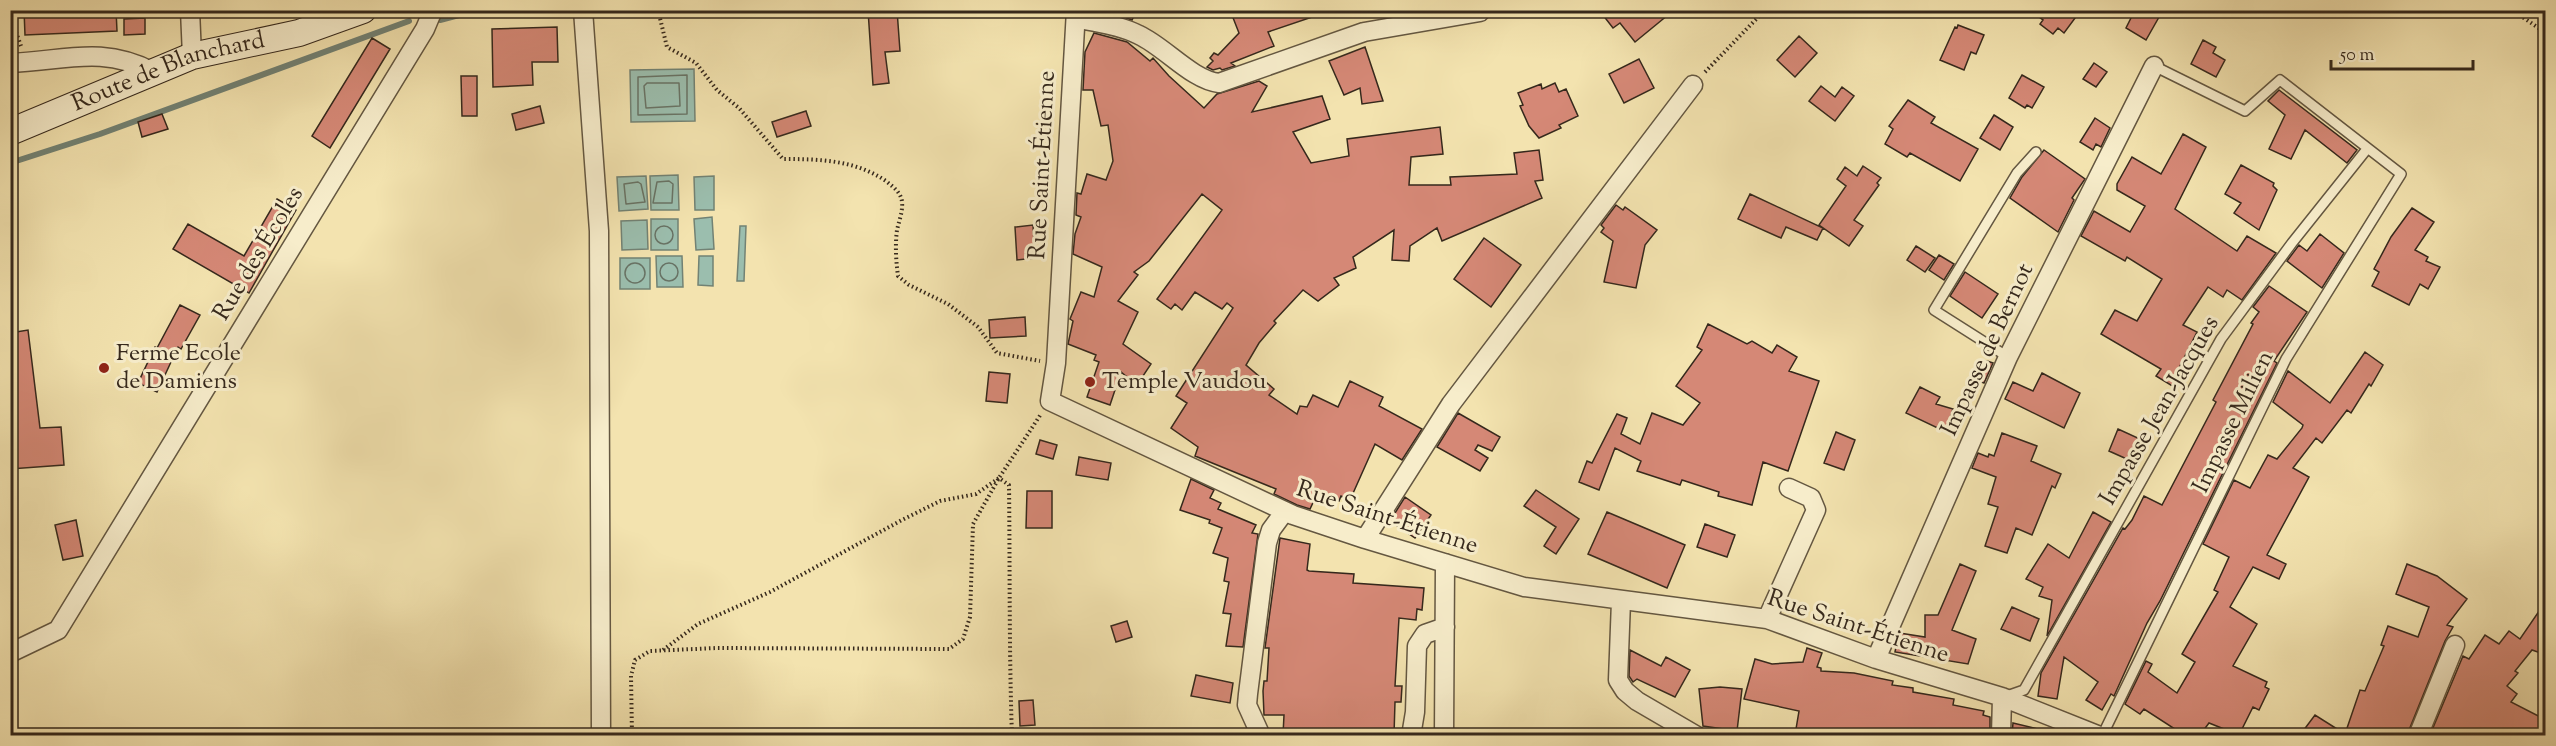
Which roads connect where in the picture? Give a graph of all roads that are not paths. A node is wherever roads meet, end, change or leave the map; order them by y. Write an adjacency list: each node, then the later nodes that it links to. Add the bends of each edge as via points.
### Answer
1 (190, 10): 7 (street)
2 (363, 10): 7 (street, Route de Blanchard, via 299,33)
3 (433, 10): 24 (street, Rue des Écoles, via 419,40 58,630)
4 (583, 10): 27 (street, via 599,231)
5 (1480, 12): 6 (street, via 1364,32 1219,82 1206,81 1140,35)
6 (1076, 14): 17 (street, Rue Saint-Étienne, via 1056,363 1050,401)
7 (192, 56): 10 (street, Route de Blanchard)
8 (19, 63): 10 (street, via 99,55 133,62)
9 (2154, 66): 13 (lane, via 2245,111 2280,81); 15 (street, Impasse de Bernot)
10 (153, 72): 12 (street, Route de Blanchard)
11 (1693, 85): 18 (street, via 1451,404)
12 (10, 132)
13 (2367, 149): 26 (lane, Impasse Jean-Jacques, via 2221,339 2024,690); 33 (lane, Impasse Milien, via 2400,174 2286,359)
14 (2036, 152): 15 (lane, via 2017,173 1934,310)
15 (2008, 357): 25 (street, Impasse de Bernot)
16 (1789, 488): 21 (street, via 1811,498 1816,510)
17 (1285, 511): 18 (street, Rue Saint-Étienne); 28 (street, via 1267,543 1248,694 1247,705)
18 (1365, 539): 19 (street, Rue Saint-Étienne)
19 (1445, 564): 20 (street, Rue Saint-Étienne, via 1524,587); 22 (street)
20 (1621, 601): 21 (street, Rue Saint-Étienne); 31 (street, via 1617,680 1637,701)
21 (1767, 619): 25 (street, Rue Saint-Étienne)
22 (1445, 627): 29 (street, via 1425,634 1417,646); 30 (street)
23 (2455, 645): 34 (street)
24 (10, 653)
25 (1876, 658): 26 (street, Rue Saint-Étienne)
26 (2002, 697): 32 (street); 33 (street, Rue Saint-Étienne)
27 (602, 735)
28 (1261, 735)
29 (1411, 735)
30 (1444, 735)
31 (1697, 735)
32 (2001, 735)
33 (2101, 735)
34 (2418, 735)

